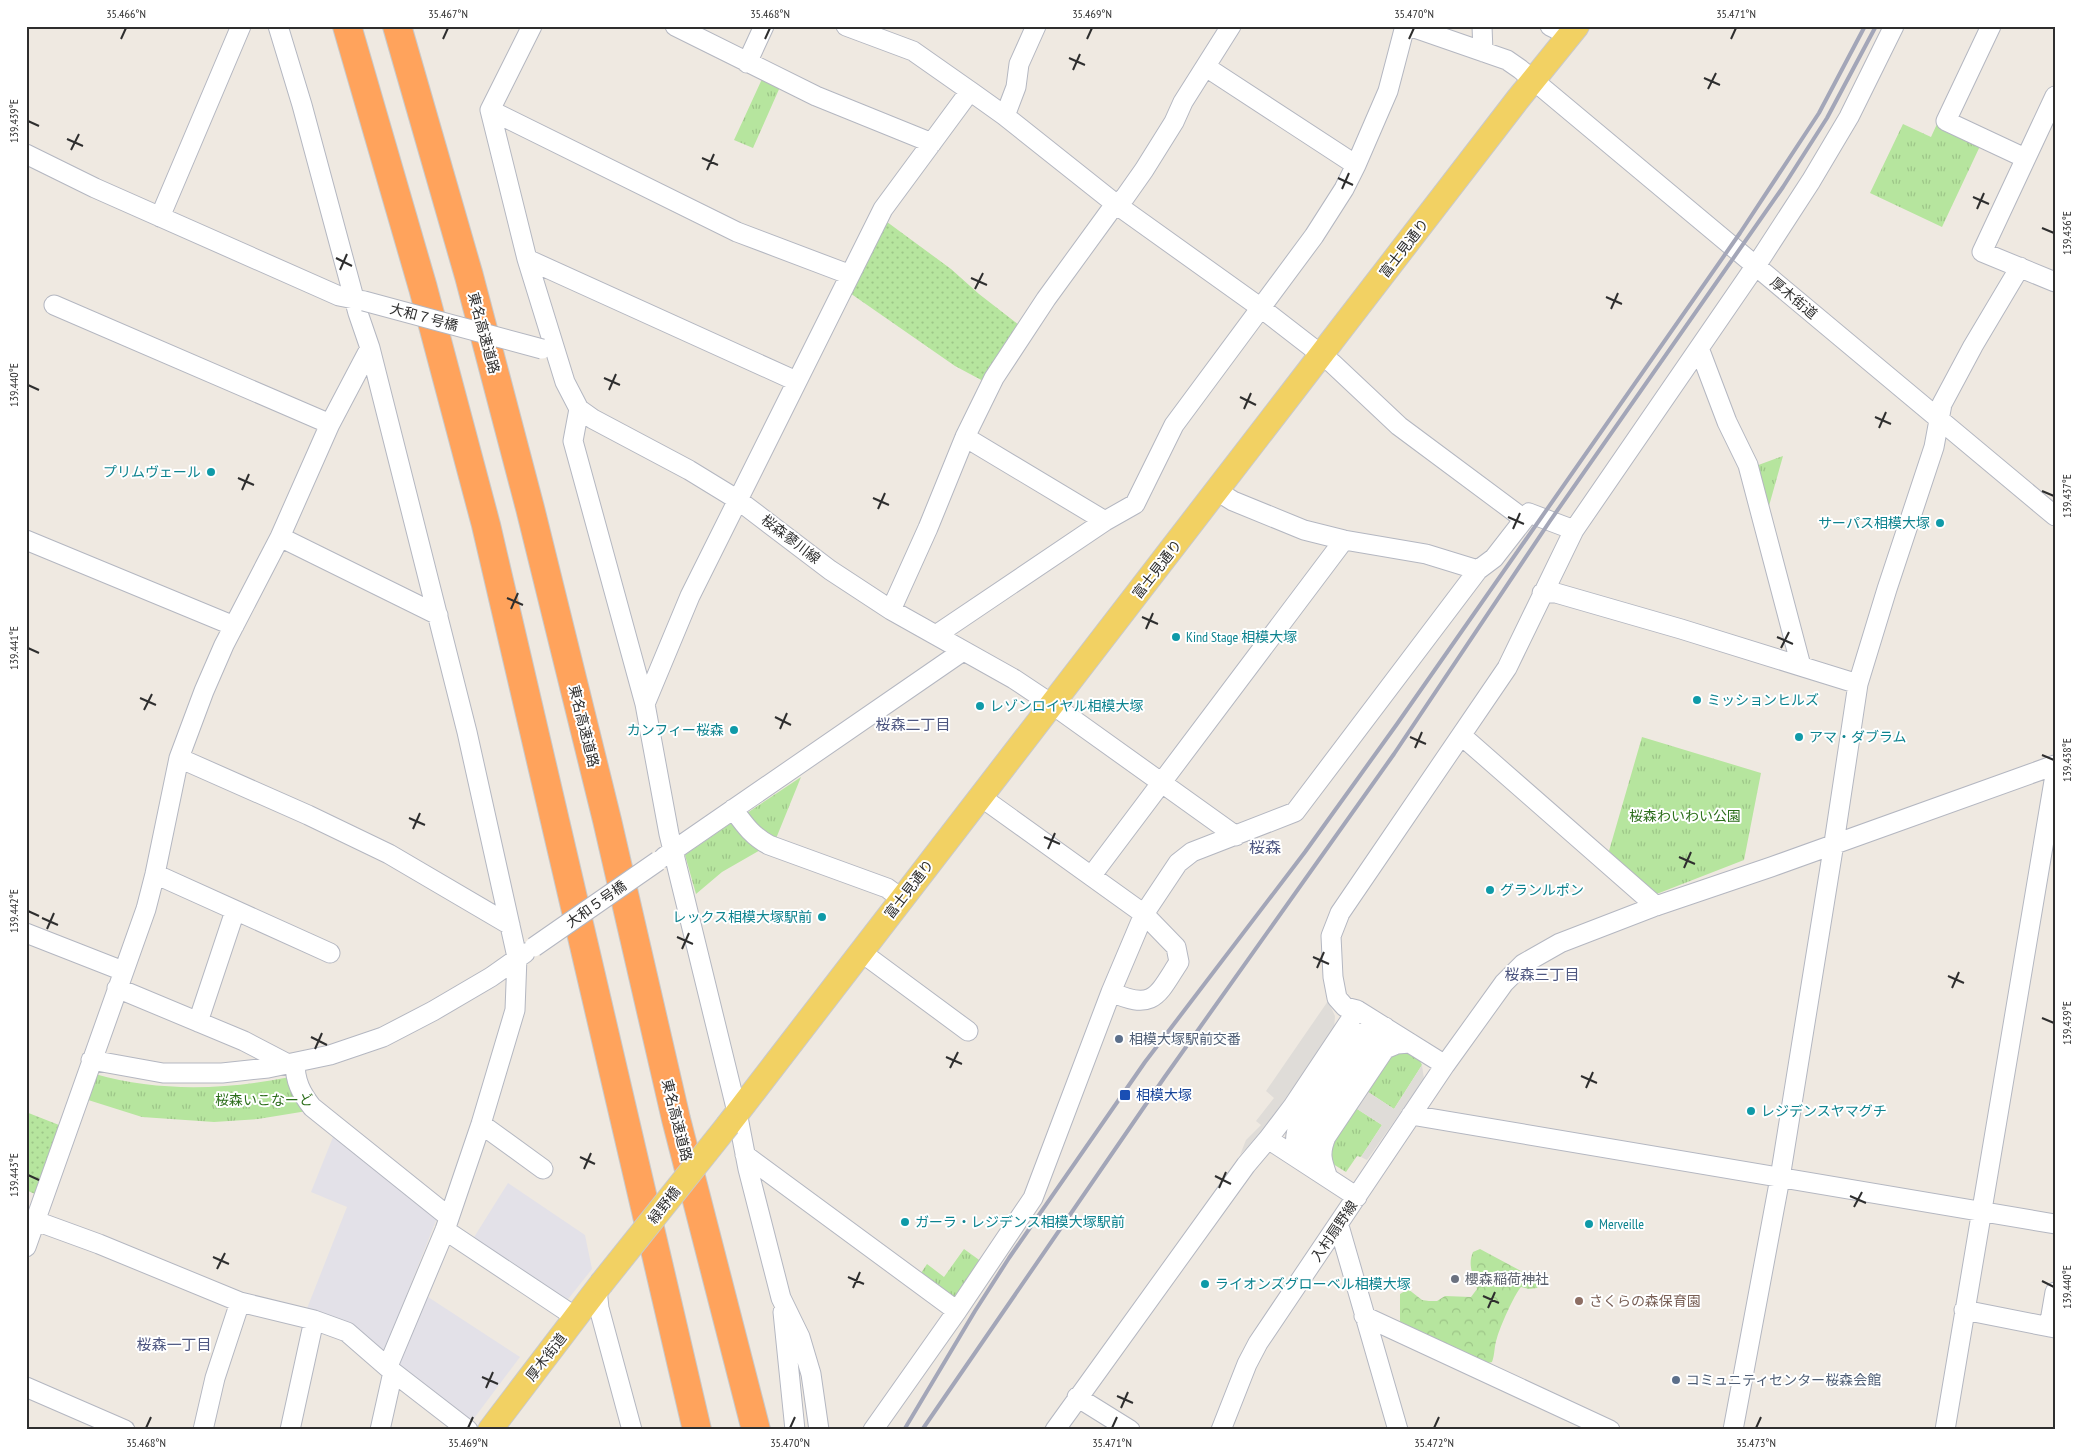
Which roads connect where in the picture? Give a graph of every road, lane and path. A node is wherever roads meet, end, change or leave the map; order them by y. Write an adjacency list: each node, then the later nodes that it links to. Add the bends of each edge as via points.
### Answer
1 (241, 26): 30 (street)
2 (348, 26): 133 (highway, via 486,525)
3 (397, 26): 134 (highway, 東名高速道路, via 469,276 530,508 605,811 676,1119)
4 (532, 26): 23 (street)
5 (675, 26): 18 (street)
6 (764, 26): 18 (street)
7 (846, 26): 21 (street, via 913,51)
8 (1036, 26): 24 (street, via 1019,64 1016,87)
9 (1231, 26): 19 (street)
10 (1405, 26): 28 (street, via 1388,91)
11 (1410, 26): 17 (street, 厚木街道)
12 (1482, 26): 17 (street)
13 (1894, 26): 32 (street, via 1849,117)
14 (1991, 26): 27 (street, via 1946,121)
15 (280, 27): 36 (street)
16 (1566, 30): 20 (main road, 富士見通り)
17 (1483, 52): 20 (street, 厚木街道, via 1507,60)
18 (747, 63): 25 (street, via 816,96)
19 (1206, 67): 28 (street); 29 (street, via 1144,170)
20 (1534, 79): 32 (street, 厚木街道); 42 (main road, 富士見通り)
21 (970, 92): 24 (street); 25 (street)
22 (2055, 96): 27 (street)
23 (490, 110): 31 (street, 桜森蓼川線); 34 (street, via 737,232)
24 (1004, 116): 29 (street)
25 (932, 143): 34 (street, via 883,208)
26 (26, 154): 30 (street, 大和７号橋)
27 (2025, 158): 33 (street, via 1982,252)
28 (1356, 165): 38 (street, via 1314,236)
29 (1118, 204): 38 (street); 47 (street, via 1046,299 994,378)
30 (160, 217): 36 (street, 大和７号橋, via 338,296)
31 (527, 259): 41 (street, 桜森蓼川線); 43 (street)
32 (1756, 266): 40 (street); 45 (street, 厚木街道)
33 (2020, 267): 35 (street); 45 (street, via 1942,404)
34 (848, 274): 43 (street)
35 (2055, 282)
36 (359, 300): 39 (street); 41 (street, 大和７号橋, bridge)
37 (54, 305): 46 (street)
38 (1261, 308): 42 (street); 51 (street, via 1174,425 1135,504)
39 (370, 348): 46 (street); 60 (street)
40 (1699, 348): 53 (street); 64 (street, via 1726,422 1748,465)
41 (550, 351): 44 (street, 桜森蓼川線)
42 (1321, 355): 48 (main road, 富士見通り); 52 (street, via 1399,426)
43 (796, 381): 49 (street)
44 (579, 409): 49 (street, 桜森蓼川線); 66 (street, via 574,441)
45 (1940, 419): 50 (street, 厚木街道); 65 (street, via 1934,447)
46 (330, 424): 54 (street)
47 (965, 437): 51 (street); 59 (street)
48 (1217, 491): 56 (street, via 1233,501 1304,530); 67 (main road, 富士見通り)
49 (738, 500): 59 (street, 桜森蓼川線, via 830,570); 66 (street, via 690,596)
50 (2055, 516)
51 (1105, 520): 62 (street)
52 (1524, 520): 53 (street, via 1529,513); 57 (street, via 1494,558)
53 (1574, 530): 58 (street)
54 (280, 537): 60 (street); 61 (street)
55 (26, 540): 61 (street)
56 (1344, 540): 57 (street, via 1426,554); 72 (street)
57 (1478, 570): 75 (street, via 1295,812)
58 (1542, 592): 64 (street, via 1556,593); 68 (street, via 1507,668)
59 (891, 610): 62 (street, 桜森蓼川線)
60 (438, 615): 84 (street)
61 (234, 626): 69 (street, via 204,691)
62 (936, 635): 63 (street, 桜森蓼川線)
63 (963, 650): 67 (street, 桜森蓼川線); 74 (street, 大和５号橋)
64 (1801, 666): 65 (street)
65 (1858, 684): 76 (street)
66 (644, 704): 77 (street)
67 (1053, 704): 72 (street, 桜森蓼川線); 73 (main road, 富士見通り)
68 (1462, 736): 81 (street); 91 (street, via 1334,924 1330,943 1337,998 1345,1007)
69 (179, 758): 78 (street); 84 (street, via 389,854)
70 (2055, 765): 76 (street, 入村扇野線)
71 (2055, 775): 107 (street)
72 (1161, 783): 75 (street, 桜森蓼川線); 79 (street)
73 (981, 797): 79 (street); 80 (main road, 富士見通り)
74 (733, 809): 77 (street, 大和５号橋); 80 (street, via 747,829 769,846 887,888)
75 (1236, 836): 83 (street, via 1192,852 1178,862)
76 (1834, 843): 81 (street, 入村扇野線); 105 (street)
77 (665, 856): 88 (street, 大和５号橋, bridge); 99 (street)
78 (155, 874): 82 (street); 89 (street)
79 (1092, 875): 83 (street)
80 (902, 898): 86 (main road, 富士見通り)
81 (1656, 906): 97 (street, 入村扇野線, via 1560,943 1523,964 1504,983)
82 (235, 911): 87 (street); 92 (street)
83 (1144, 914): 90 (street); 90 (street, via 1176,947 1179,962 1159,993 1149,1000 1131,1000)
84 (510, 925): 88 (street)
85 (26, 933): 89 (street)
86 (861, 952): 93 (street); 99 (main road, 富士見通り)
87 (330, 953)
88 (517, 957): 96 (street, 大和５号橋, via 433,1012 382,1037 330,1055); 100 (street, via 515,1010)
89 (120, 980): 92 (street); 95 (street)
90 (1111, 992): 118 (street, via 1033,1198)
91 (1357, 1010): 94 (street); 101 (street)
92 (198, 1022): 96 (street)
93 (968, 1031)
94 (1397, 1035): 97 (street); 104 (street, via 1397,1044 1385,1049 1326,1137 1321,1148 1322,1161); 104 (street, via 1370,1028 1361,1034 1300,1122 1295,1134 1295,1147)
95 (91, 1060): 96 (street, 大和５号橋, via 163,1073 222,1073); 108 (street)
96 (292, 1063): 109 (street, via 301,1092 312,1107)
97 (1445, 1065): 98 (street, 入村扇野線)
98 (1411, 1115): 105 (street); 106 (street, 入村扇野線)
99 (732, 1119): 102 (street); 113 (main road, 緑野橋, bridge)
100 (481, 1124): 103 (street); 109 (street)
101 (1268, 1139): 104 (street); 125 (street)
102 (745, 1155): 115 (street); 118 (street)
103 (543, 1169)
104 (1314, 1169): 106 (street)
105 (1780, 1178): 107 (street); 143 (street)
106 (1357, 1197): 111 (street, 入村扇野線)
107 (1982, 1212): 110 (street); 117 (street)
108 (36, 1222): 112 (street); 116 (street, via 99,1244)
109 (447, 1224): 120 (street); 123 (street)
110 (2055, 1224)
111 (1339, 1226): 119 (street); 140 (street, 入村扇野線, via 1258,1343)
112 (26, 1248)
113 (599, 1286): 120 (main road, 厚木街道); 132 (street, via 599,1308)
114 (2055, 1292): 122 (street)
115 (781, 1298): 135 (street); 136 (street, via 800,1337 811,1374)
116 (240, 1302): 121 (street); 127 (street, via 215,1378)
117 (1964, 1310): 122 (street); 144 (street)
118 (957, 1311): 137 (street)
119 (1364, 1316): 141 (street); 142 (street)
120 (577, 1318): 131 (main road, 厚木街道)
121 (314, 1320): 123 (street, via 348,1332); 128 (street)
122 (2052, 1328)
123 (390, 1369): 129 (street); 130 (street)
124 (26, 1387): 126 (street)
125 (1077, 1398): 138 (street); 139 (street)
126 (125, 1430)
127 (203, 1430)
128 (290, 1430)
129 (380, 1430)
130 (468, 1430)
131 (490, 1430)
132 (632, 1430)
133 (697, 1430)
134 (756, 1430)
135 (795, 1430)
136 (819, 1430)
137 (873, 1430)
138 (1054, 1430)
139 (1130, 1430)
140 (1221, 1430)
141 (1398, 1430)
142 (1610, 1430)
143 (1733, 1430)
144 (1945, 1430)

